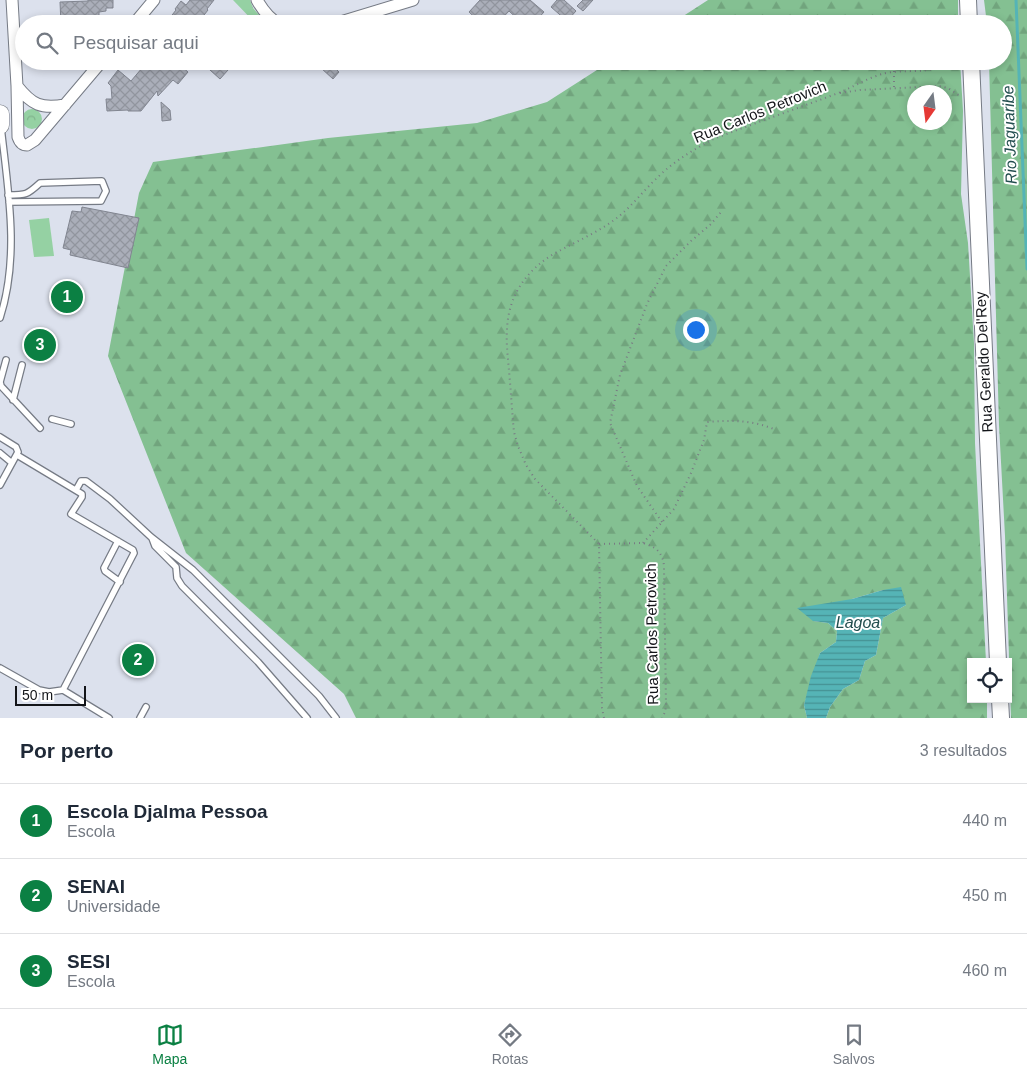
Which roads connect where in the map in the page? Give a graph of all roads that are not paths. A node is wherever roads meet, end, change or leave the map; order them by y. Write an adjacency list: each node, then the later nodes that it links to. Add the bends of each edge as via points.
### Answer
1 (12, 0): 10 (street)
2 (154, 0): 6 (street)
3 (257, 0): 7 (street)
4 (413, 0): 8 (street)
5 (968, 0): 9 (main road)
6 (142, 15)
7 (268, 15)
8 (364, 15)
9 (969, 15)
10 (15, 52)
11 (16, 70): 14 (street)
12 (94, 70): 15 (street)
13 (971, 70): 37 (main road, Rua Geraldo Del'Rey)
14 (17, 86): 15 (street, via 35,103 54,107); 15 (street, via 18,137 23,145 32,144)
15 (65, 105)
16 (0, 114): 17 (main road)
17 (0, 120): 18 (main road); 19 (lane)
18 (0, 126)
19 (8, 195): 20 (lane); 20 (lane, via 26,194 40,183 50,182 102,182 106,191 101,201)
20 (9, 202): 21 (lane, via 11,264)
21 (0, 318)
22 (6, 360): 24 (lane, via 0,382)
23 (22, 365): 24 (lane)
24 (13, 400): 27 (lane)
25 (52, 419): 26 (lane)
26 (71, 424)
27 (40, 428)
28 (1, 439): 30 (lane, via 18,449)
29 (0, 453): 31 (lane)
30 (17, 455): 31 (lane); 33 (lane)
31 (12, 463): 32 (lane)
32 (0, 485)
33 (76, 490): 34 (lane, via 81,481 86,481); 35 (lane, via 82,497 71,514)
34 (151, 537): 44 (lane, via 176,567 182,586 258,662); 45 (lane, via 193,570 319,696)
35 (118, 541): 36 (lane, via 104,568); 36 (lane, via 134,553)
36 (120, 582): 39 (lane)
37 (998, 658)
38 (0, 668): 39 (lane, via 39,690)
39 (63, 690): 42 (lane)
40 (1000, 703): 46 (main road)
41 (146, 707): 43 (lane)
42 (109, 718)
43 (140, 718)
44 (307, 718)
45 (336, 718)
46 (1001, 718)

